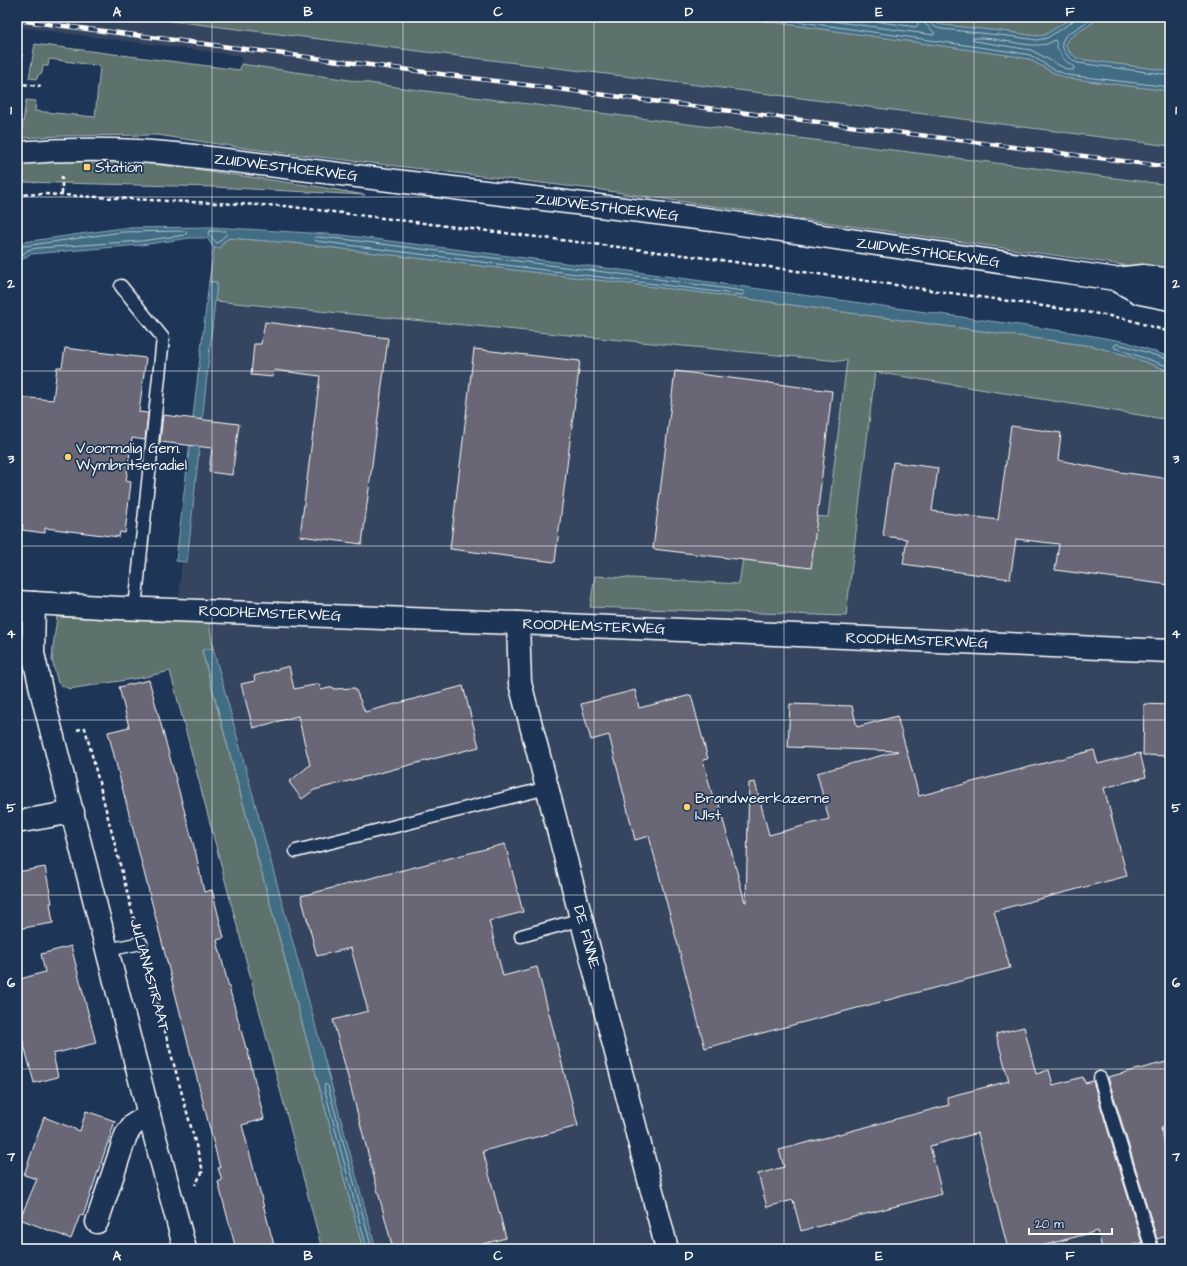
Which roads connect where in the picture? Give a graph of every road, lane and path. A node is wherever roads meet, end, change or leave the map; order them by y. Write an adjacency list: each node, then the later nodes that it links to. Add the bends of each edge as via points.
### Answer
1 (22, 55): 3 (path)
2 (17, 62): 3 (path)
3 (21, 62): 4 (path)
4 (20, 84): 5 (path); 6 (path)
5 (41, 86)
6 (17, 115)
7 (17, 153): 11 (street, ZUIDWESTHOEKWEG, via 53,150 142,150 713,220)
8 (62, 172): 10 (path)
9 (17, 195): 10 (path)
10 (62, 195): 15 (path, via 285,206 367,215 699,257 1099,314)
11 (1115, 279): 12 (street, ZUIDWESTHOEKWEG, via 1143,276); 14 (street, ZUIDWESTHOEKWEG, via 1140,292)
12 (1170, 280)
13 (121, 286): 17 (lane, via 162,338)
14 (1170, 299)
15 (1170, 332)
16 (26, 602): 17 (street, ROODHEMSTERWEG); 20 (street, via 33,653)
17 (135, 608): 18 (street, ROODHEMSTERWEG)
18 (518, 623): 19 (street, ROODHEMSTERWEG); 21 (street, DE FINNE, via 520,683)
19 (1170, 651)
20 (53, 736): 22 (street); 27 (path, JULIANASTRAAT, via 85,728)
21 (547, 788): 24 (lane); 25 (street, DE FINNE)
22 (73, 812): 23 (street); 28 (street)
23 (17, 822)
24 (296, 851)
25 (582, 919): 26 (lane); 34 (street, DE FINNE)
26 (521, 936)
27 (141, 943): 28 (lane); 31 (path, JULIANASTRAAT, via 203,1171)
28 (107, 950): 30 (street)
29 (1100, 1078): 35 (lane)
30 (149, 1114): 32 (street, via 133,1125 126,1135); 33 (street)
31 (192, 1191)
32 (97, 1222)
33 (185, 1249)
34 (667, 1249)
35 (1152, 1249)

